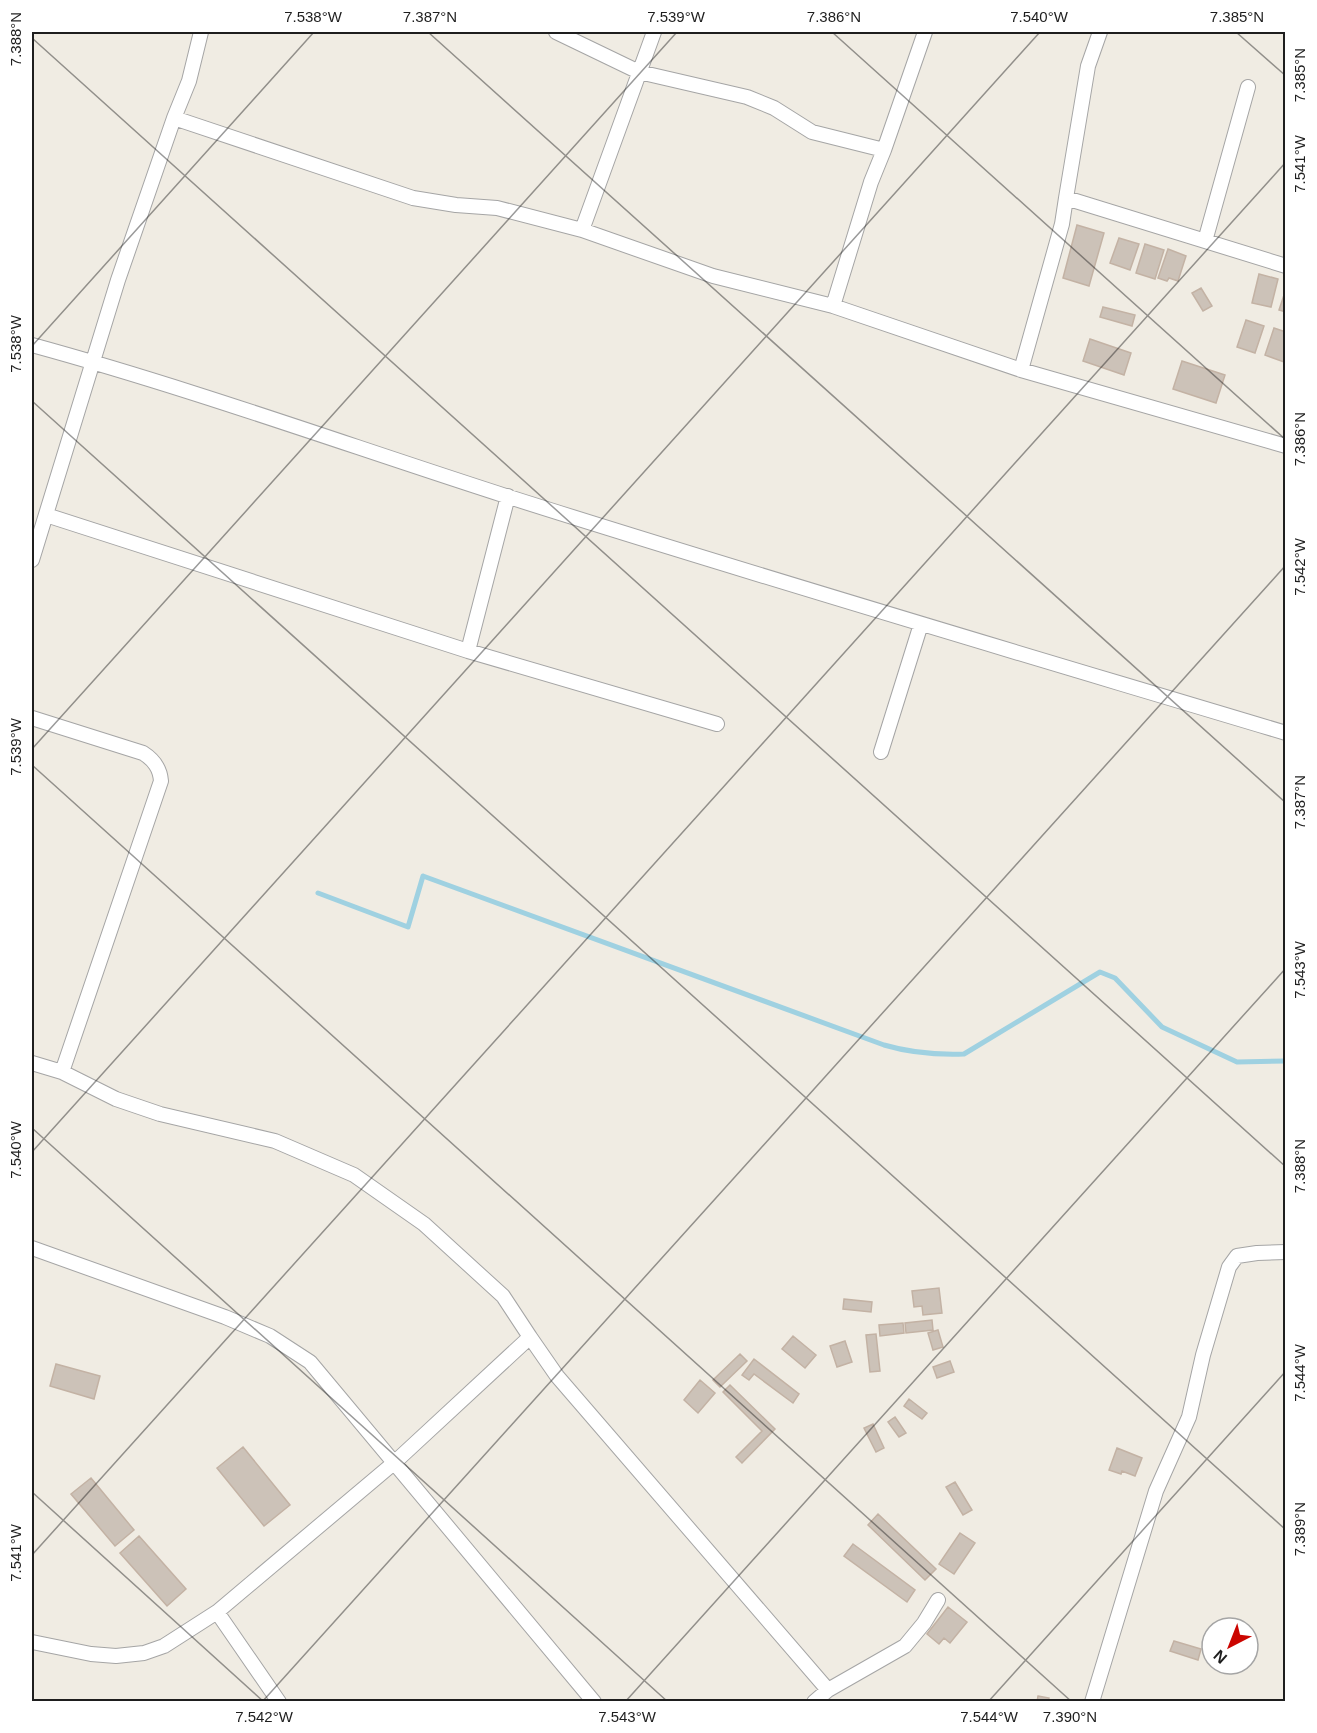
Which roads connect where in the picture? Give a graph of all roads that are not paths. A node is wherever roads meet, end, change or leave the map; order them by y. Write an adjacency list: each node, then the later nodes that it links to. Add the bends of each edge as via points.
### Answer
1 (201, 32): 8 (street, via 189,81)
2 (556, 32): 6 (street)
3 (654, 32): 6 (street)
4 (925, 32): 9 (street)
5 (1100, 32): 10 (street, via 1088,66)
6 (639, 72): 9 (street, via 747,97 774,108 812,132); 11 (street)
7 (1248, 87): 12 (street)
8 (174, 118): 11 (street, via 413,198 497,208); 16 (street)
9 (884, 150): 14 (street)
10 (1066, 198): 12 (street); 17 (street)
11 (582, 230): 14 (street, via 713,276)
12 (1205, 241): 13 (street)
13 (1286, 266)
14 (833, 306): 17 (street)
15 (32, 345): 16 (street)
16 (94, 362): 19 (street); 20 (street)
17 (1021, 370): 18 (street)
18 (1286, 446)
19 (508, 496): 22 (street); 23 (street)
20 (46, 515): 21 (street); 23 (street)
21 (32, 560)
22 (921, 624): 26 (street); 27 (street)
23 (468, 651): 25 (street)
24 (32, 718): 29 (street, via 143,753 156,764 161,781)
25 (717, 724)
26 (1286, 733)
27 (881, 752)
28 (32, 1063): 29 (street)
29 (62, 1072): 32 (street, via 116,1100 275,1141 354,1175 424,1224 495,1289)
30 (32, 1248): 33 (street, via 270,1336 310,1362)
31 (1286, 1252): 41 (street, via 1237,1256 1229,1267 1189,1418 1156,1491)
32 (530, 1336): 33 (street); 37 (street, via 557,1376)
33 (395, 1461): 35 (street); 39 (street)
34 (938, 1600): 37 (street, via 905,1646)
35 (217, 1612): 36 (street, via 164,1646 144,1653 91,1654); 38 (street)
36 (32, 1642)
37 (828, 1690): 40 (street)
38 (279, 1701)
39 (594, 1701)
40 (814, 1701)
41 (1092, 1701)

